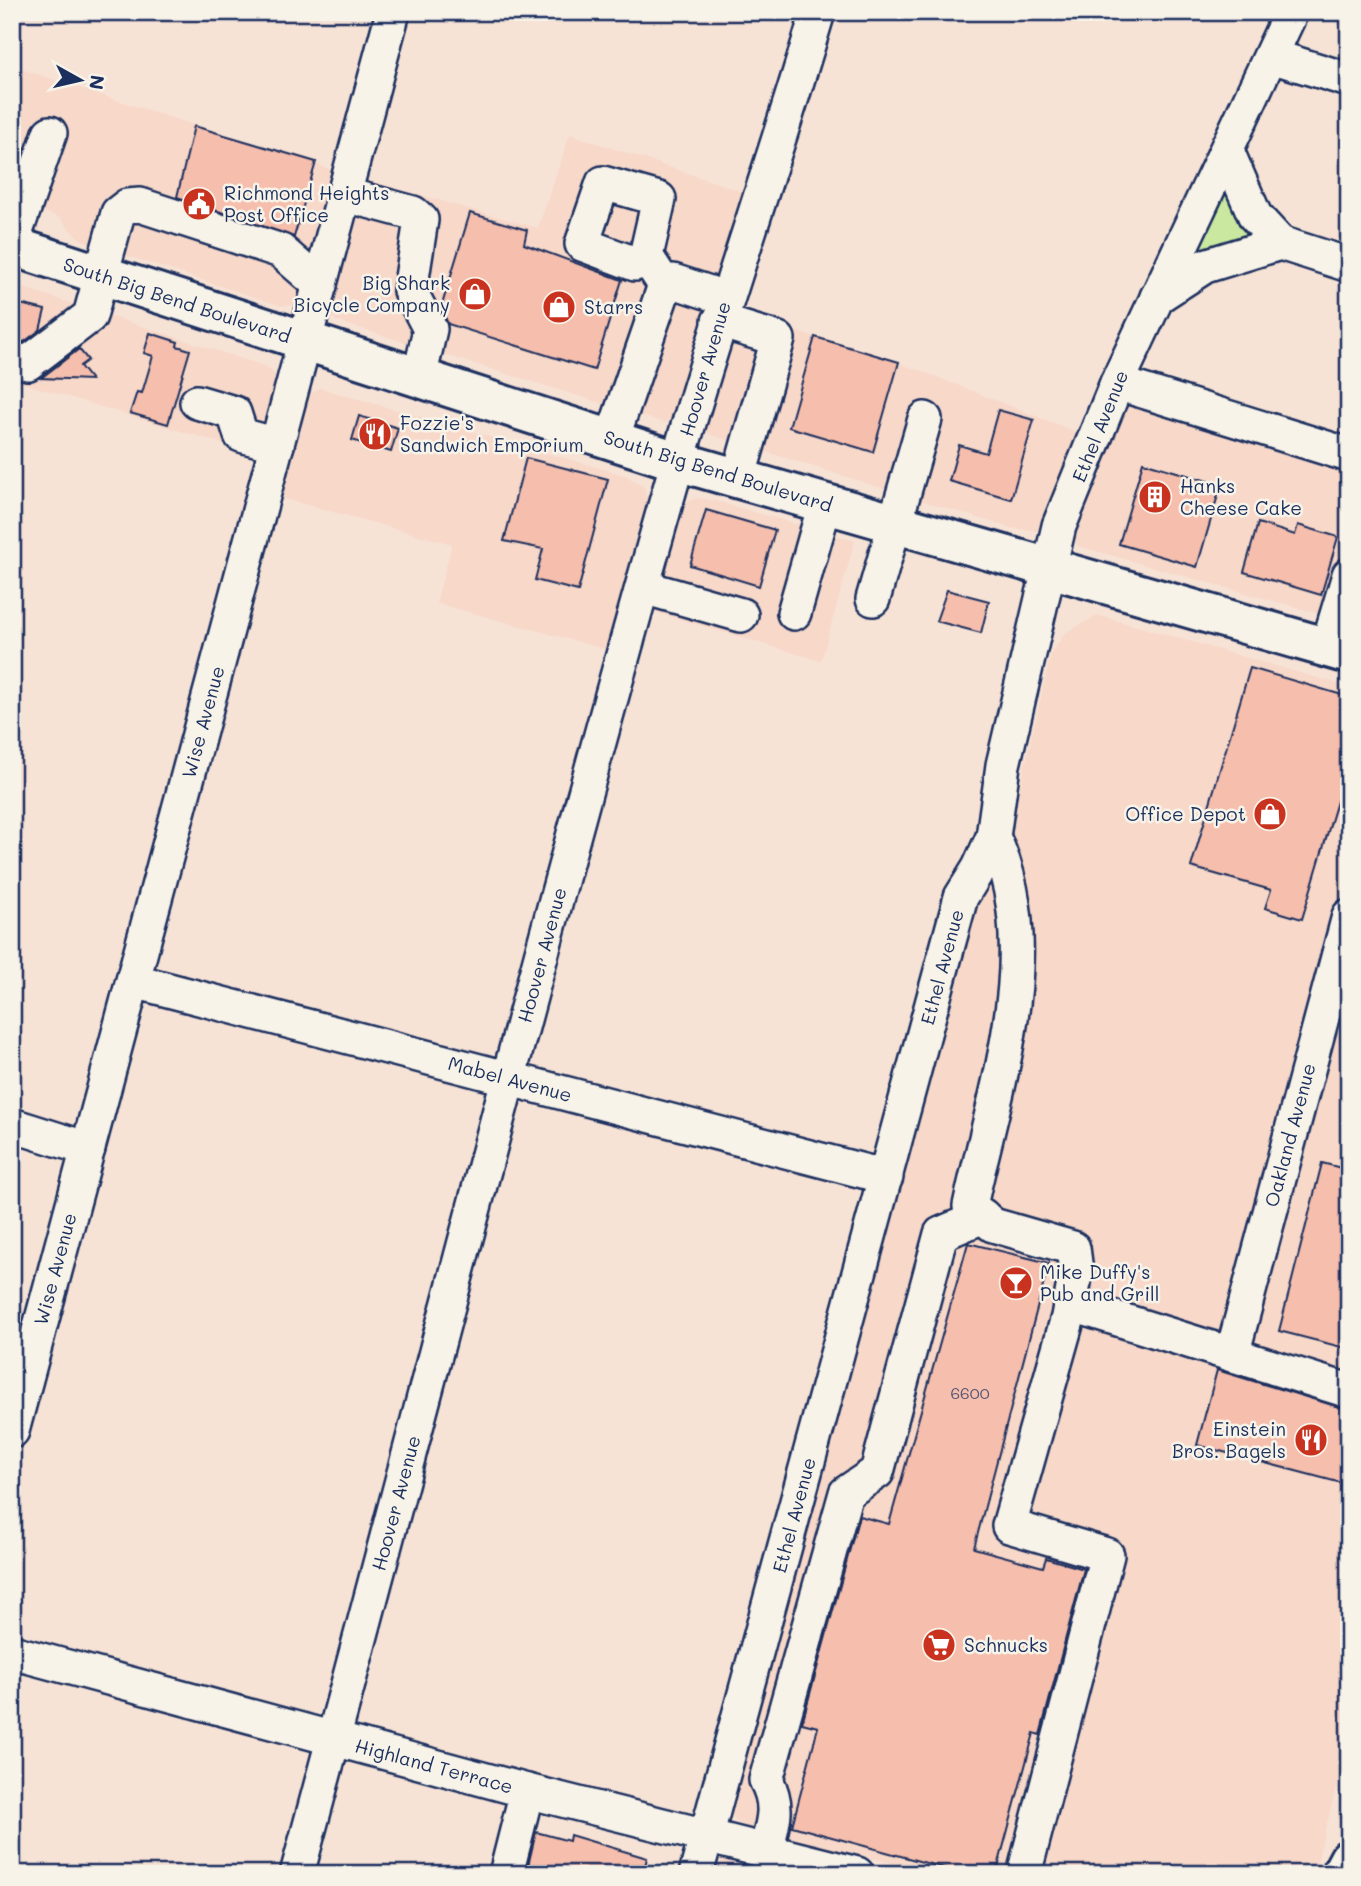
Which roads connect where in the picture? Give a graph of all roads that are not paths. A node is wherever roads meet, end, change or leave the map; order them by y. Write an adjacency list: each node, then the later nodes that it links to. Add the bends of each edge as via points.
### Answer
1 (393, 12): 9 (street, Wise Avenue)
2 (826, 12): 4 (street, Hoover Avenue)
3 (1291, 12): 5 (street, Ethel Avenue)
4 (813, 28): 16 (street, Hoover Avenue)
5 (1271, 56): 6 (street); 8 (street, Ethel Avenue)
6 (1349, 80)
7 (50, 133): 11 (street)
8 (1227, 151): 10 (street, via 1255,216); 15 (street, Ethel Avenue)
9 (346, 195): 14 (street, Wise Avenue); 19 (street, via 413,213 421,220 410,291 430,329)
10 (1280, 243): 12 (street); 15 (street, via 1205,266)
11 (12, 244): 13 (main road, South Big Bend Boulevard)
12 (1349, 265)
13 (101, 274): 14 (street, via 118,213 127,206 140,205 281,251); 17 (main road, South Big Bend Boulevard); 18 (street, via 90,316 28,363)
14 (320, 285): 17 (street, Wise Avenue)
15 (1157, 297): 20 (street, Ethel Avenue)
16 (722, 309): 23 (street, via 656,272); 26 (street, Hoover Avenue); 27 (street, via 778,339)
17 (305, 342): 19 (main road, South Big Bend Boulevard); 24 (street, Wise Avenue)
18 (12, 359)
19 (419, 379): 23 (main road, South Big Bend Boulevard)
20 (1117, 383): 25 (street); 30 (street, Ethel Avenue, via 1059,526)
21 (197, 402): 24 (street, via 234,413 242,435)
22 (925, 419): 29 (street)
23 (612, 439): 26 (main road, South Big Bend Boulevard)
24 (277, 445): 40 (street, Wise Avenue)
25 (1349, 455)
26 (677, 461): 27 (main road, South Big Bend Boulevard); 32 (street, Hoover Avenue)
27 (738, 478): 28 (main road, South Big Bend Boulevard)
28 (825, 504): 29 (main road, South Big Bend Boulevard); 34 (street)
29 (893, 524): 30 (main road, South Big Bend Boulevard); 33 (street)
30 (1050, 569): 36 (main road, South Big Bend Boulevard); 37 (street, Ethel Avenue, via 1003,765)
31 (1349, 575): 36 (street)
32 (643, 587): 35 (street); 41 (street, Hoover Avenue)
33 (873, 599)
34 (794, 613)
35 (741, 615)
36 (1338, 651)
37 (993, 838): 44 (street, Ethel Avenue, via 961,897); 45 (street, via 1009,889 1017,953 1014,1010 970,1206)
38 (1349, 916): 39 (street, Oakland Avenue)
39 (1341, 978): 47 (street, Oakland Avenue)
40 (134, 981): 41 (street, Mabel Avenue); 43 (street, Wise Avenue)
41 (508, 1079): 44 (street, Mabel Avenue); 51 (street, Hoover Avenue)
42 (12, 1125): 43 (street)
43 (88, 1149): 49 (street, Wise Avenue)
44 (886, 1177): 53 (street, Ethel Avenue)
45 (983, 1216): 46 (street, via 993,1225 1073,1248 1076,1271); 54 (street, via 941,1234 877,1472 846,1493 766,1780 775,1796 776,1812)
46 (1070, 1304): 47 (street); 60 (street, via 1009,1526 1107,1555)
47 (1232, 1355): 48 (street)
48 (1349, 1391)
49 (12, 1431)
50 (12, 1652): 51 (street, Highland Terrace)
51 (333, 1739): 52 (street, Highland Terrace); 56 (street, Hoover Avenue)
52 (527, 1791): 53 (street, Highland Terrace); 57 (street)
53 (707, 1834): 54 (street, Highland Terrace); 58 (street, Ethel Avenue)
54 (766, 1850): 59 (street, Highland Terrace)
55 (1349, 1859): 61 (main road)
56 (297, 1874)
57 (506, 1874)
58 (696, 1874)
59 (857, 1874)
60 (1024, 1874)
61 (1341, 1874)

